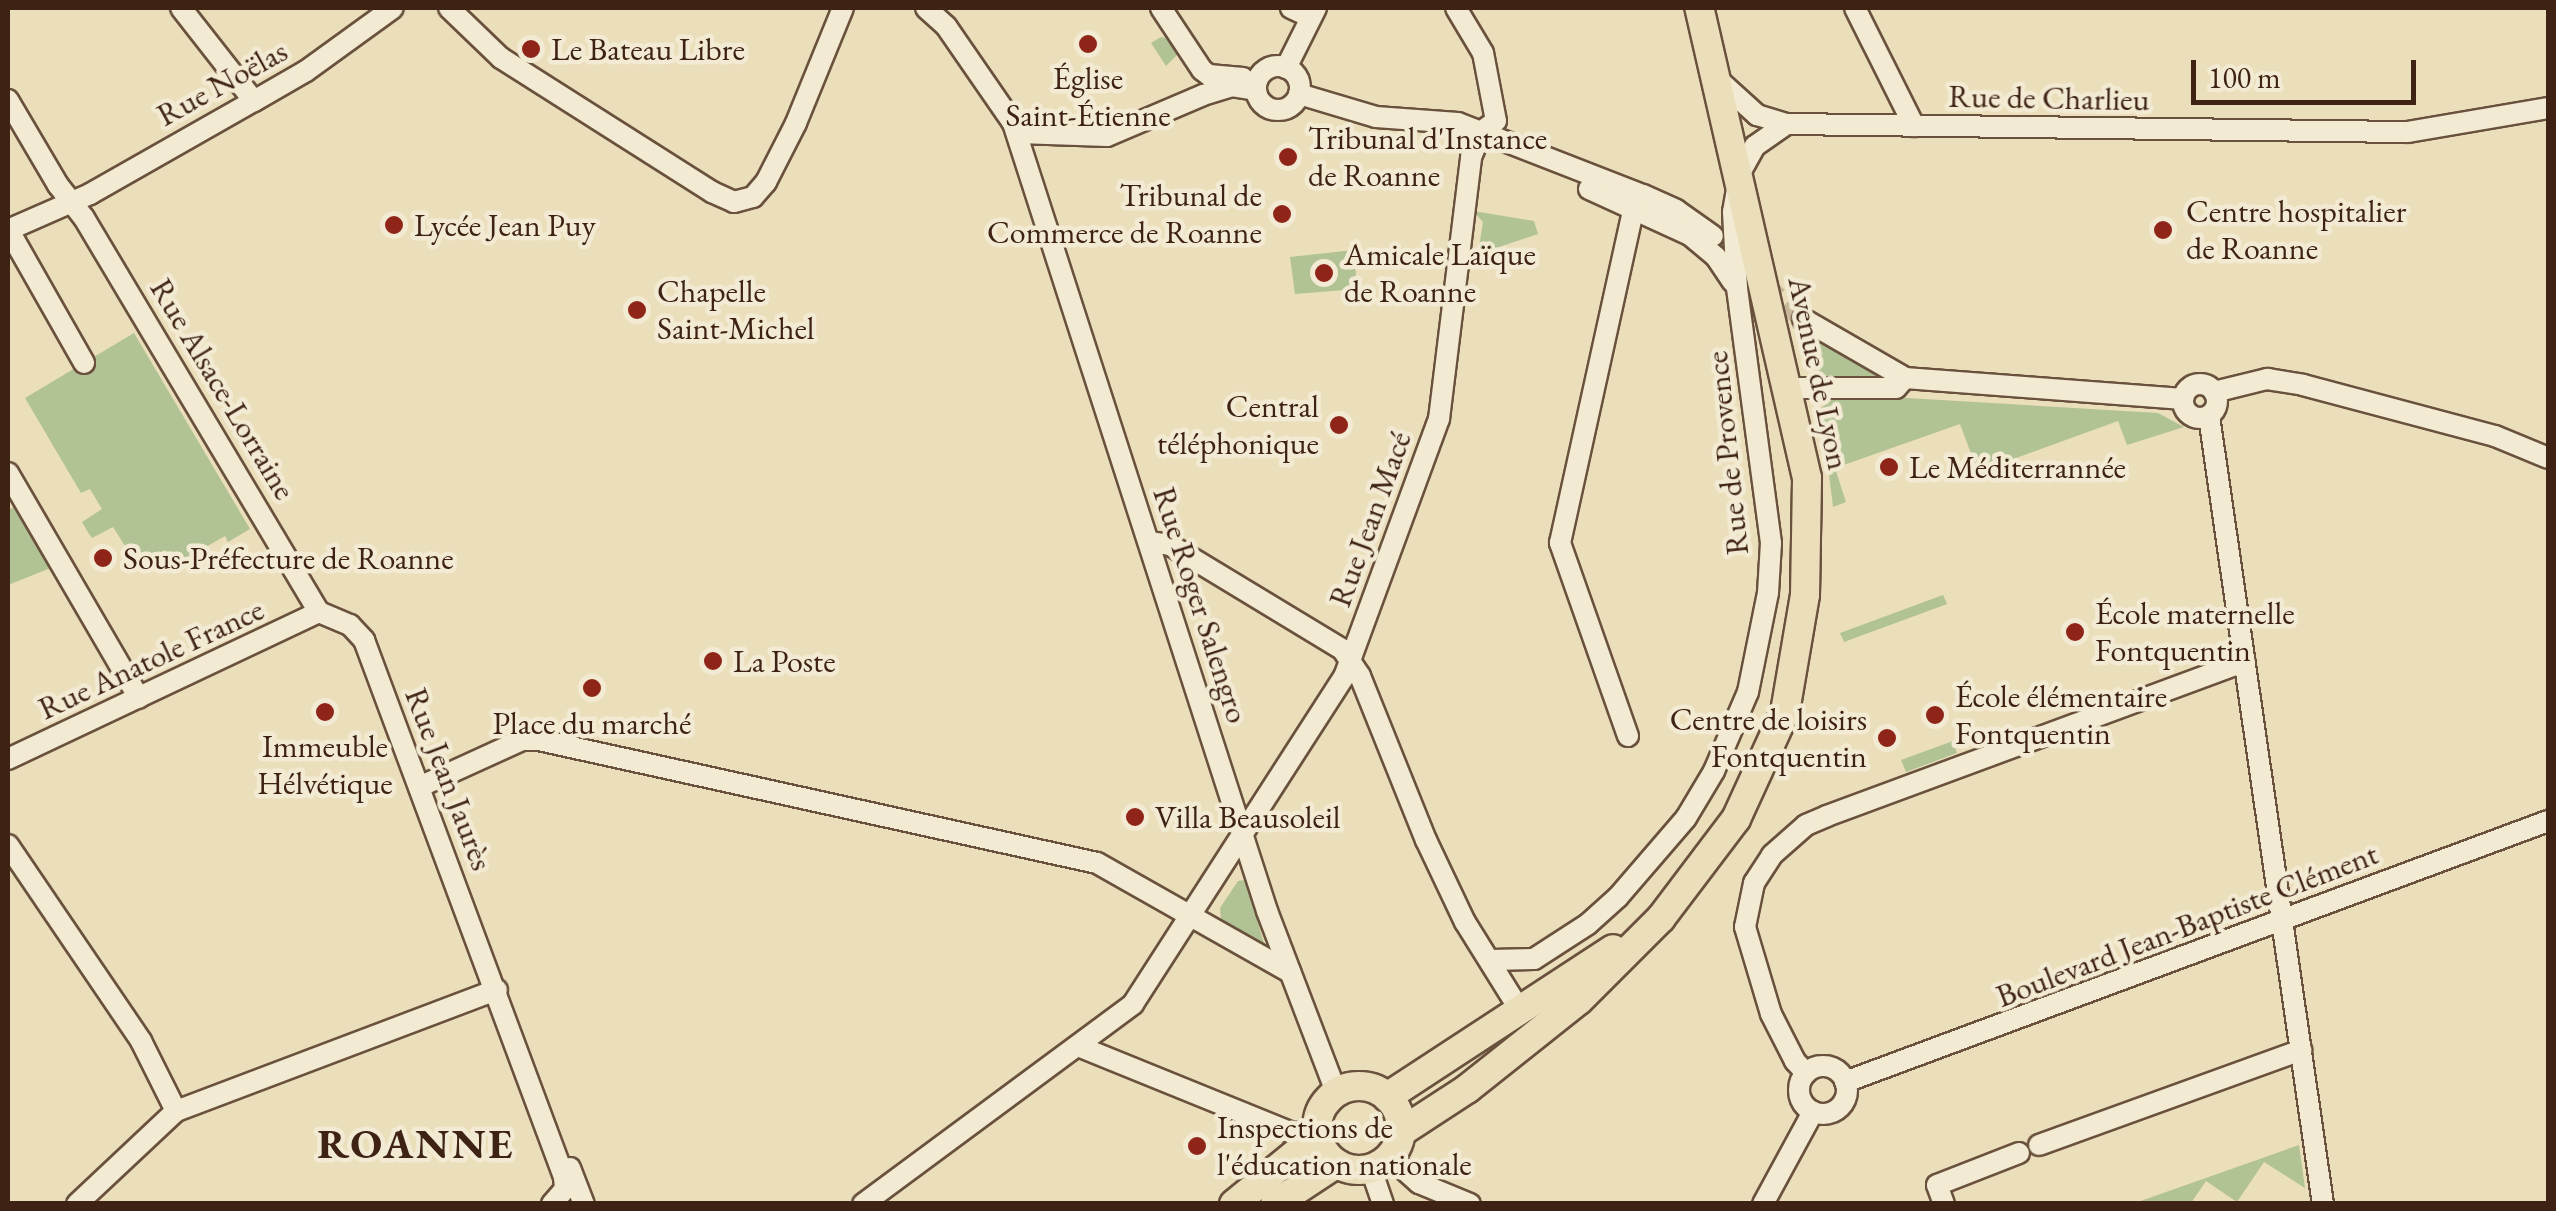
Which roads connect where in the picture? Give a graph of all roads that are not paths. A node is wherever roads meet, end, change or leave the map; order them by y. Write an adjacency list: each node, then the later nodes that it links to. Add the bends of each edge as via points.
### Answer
1 (181, 8): 17 (street)
2 (394, 8): 17 (street, Rue Noëlas)
3 (448, 8): 4 (street, via 502,58 734,202 753,197 766,182)
4 (843, 8)
5 (926, 8): 22 (street, Rue Roger Salengro, via 975,65)
6 (1161, 8): 14 (street)
7 (1456, 8): 20 (street, via 1483,52)
8 (1697, 8): 11 (main road, Avenue de Lyon)
9 (1855, 8): 21 (street)
10 (1306, 11): 12 (street)
11 (1711, 64): 19 (street, Rue de Charlieu, via 1757,115); 24 (main road, Avenue de Lyon)
12 (1286, 68): 13 (street, via 1274,66); 15 (street, via 1296,75)
13 (1258, 83): 14 (street); 15 (street, via 1262,103 1274,110 1287,108)
14 (1206, 85): 22 (street, via 1107,136)
15 (1300, 94): 20 (street, via 1376,117)
16 (8, 100): 25 (street, Rue Alsace-Lorraine)
17 (254, 102): 25 (street, Rue Noëlas)
18 (2548, 108): 21 (street, Rue de Charlieu, via 2408,132)
19 (1786, 124): 21 (street, Rue de Charlieu); 24 (street, via 1760,140)
20 (1489, 126): 23 (street); 41 (street, Rue Jean Macé, via 1471,157 1438,419)
21 (1914, 126)
22 (1018, 133): 39 (street, Rue Roger Salengro)
23 (1535, 155): 26 (street, via 1574,182); 28 (street, via 1660,202)
24 (1740, 174): 29 (street, Rue de Provence, via 1732,241); 33 (main road, Avenue de Lyon)
25 (72, 199): 27 (street, Rue Noëlas); 40 (street, Rue Alsace-Lorraine)
26 (1634, 207): 29 (street, via 1704,246); 44 (street, via 1560,543)
27 (8, 229): 31 (street)
28 (1713, 236)
29 (1737, 288): 54 (street, Rue de Provence, via 1771,543 1766,609 1748,692 1686,818 1618,898 1534,959)
30 (1804, 319): 32 (street)
31 (84, 363)
32 (1905, 378): 33 (street, via 1896,388); 35 (street)
33 (1788, 388): 51 (main road, Avenue de Lyon, via 1808,507 1806,595 1788,702 1736,819)
34 (2214, 392): 35 (street, via 2198,384); 36 (street, via 2216,408); 37 (street, via 2267,379 2303,385 2496,436)
35 (2183, 399): 36 (street, via 2193,417)
36 (2209, 416): 42 (street)
37 (2548, 458)
38 (8, 473): 43 (street)
39 (1149, 542): 41 (street, via 1170,545 1314,631); 48 (street, Rue Roger Salengro)
40 (319, 612): 43 (street, Rue Anatole France); 46 (street, Rue Jean Jaurès, via 350,625 364,640)
41 (1351, 661): 48 (street, Rue Jean Macé); 54 (street, via 1434,859)
42 (2244, 662): 53 (street); 60 (street, via 1864,801 1789,839 1772,855 1748,903 1745,927 1777,1028)
43 (139, 698): 45 (street, Rue Anatole France)
44 (1628, 736)
45 (8, 759)
46 (419, 786): 52 (street, via 522,740 539,740 1098,863); 56 (street, Rue Jean Jaurès)
47 (2548, 821): 53 (street, Boulevard Jean-Baptiste Clément)
48 (1244, 837): 52 (street, Rue Jean Macé); 55 (street, Rue Roger Salengro)
49 (8, 845): 50 (street)
50 (16, 878): 64 (street, via 141,1042)
51 (1660, 918): 57 (main road, Avenue de Lyon); 67 (main road, Avenue de Lyon, via 1579,1000)
52 (1191, 919): 55 (street); 58 (street, Rue Jean Macé, via 1133,1004)
53 (2282, 922): 59 (street); 61 (street, Boulevard Jean-Baptiste Clément)
54 (1492, 960): 57 (street)
55 (1290, 972): 62 (street, Rue Roger Salengro)
56 (497, 990): 64 (street); 69 (street, Rue Jean Jaurès, via 564,1178); 71 (street, Rue Jean Jaurès)
57 (1521, 1012): 63 (main road, Avenue de Lyon)
58 (1078, 1046): 66 (street, via 1295,1134); 68 (street, Rue Jean Macé)
59 (2301, 1050): 80 (street, via 1937,1185); 81 (street)
60 (1806, 1072): 61 (street, via 1828,1067); 65 (street, via 1799,1094)
61 (1846, 1082): 65 (street, Boulevard Jean-Baptiste Clément, via 1846,1098 1836,1110)
62 (1336, 1092): 63 (main road, via 1362,1086); 66 (main road, via 1326,1101)
63 (1386, 1096): 67 (main road, via 1400,1119)
64 (176, 1110): 70 (street)
65 (1813, 1112): 79 (street)
66 (1317, 1131): 67 (main road); 74 (main road)
67 (1371, 1159): 75 (main road, Avenue de Lyon); 76 (street); 77 (street); 78 (street)
68 (890, 1184): 72 (street, Rue Jean Macé); 73 (street)
69 (560, 1202)
70 (77, 1204)
71 (584, 1204)
72 (864, 1204)
73 (902, 1204)
74 (1234, 1204)
75 (1275, 1204)
76 (1365, 1204)
77 (1383, 1204)
78 (1470, 1204)
79 (1763, 1204)
80 (1944, 1204)
81 (2323, 1204)

